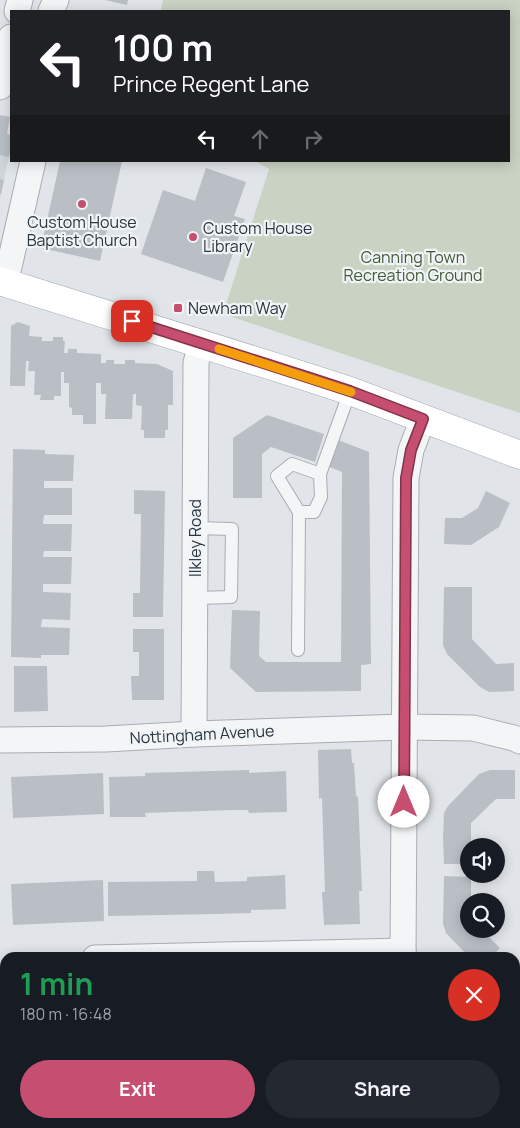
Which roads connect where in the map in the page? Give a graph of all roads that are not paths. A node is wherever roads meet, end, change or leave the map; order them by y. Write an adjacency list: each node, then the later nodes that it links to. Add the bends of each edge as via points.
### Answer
1 (5, 35): 2 (street)
2 (5, 94)
3 (33, 162): 4 (street, via 9,267)
4 (0, 282): 5 (main road)
5 (201, 343): 6 (main road); 11 (street, Ilkley Road, via 196,363)
6 (350, 391): 7 (main road); 9 (lane)
7 (423, 419): 8 (main road); 14 (street, via 411,450 406,478)
8 (520, 454)
9 (320, 474): 10 (lane, via 321,497 314,512); 10 (lane, via 292,464 277,476)
10 (299, 512): 13 (lane)
11 (195, 528): 12 (street, Ilkley Road); 12 (lane, via 232,528 231,597)
12 (195, 598): 15 (street, Ilkley Road)
13 (298, 650)
14 (404, 726): 15 (street, Nottingham Avenue); 17 (street, Nottingham Avenue, via 473,728); 18 (street)
15 (194, 734): 16 (street, Nottingham Avenue)
16 (0, 740)
17 (520, 741)
18 (403, 952)

